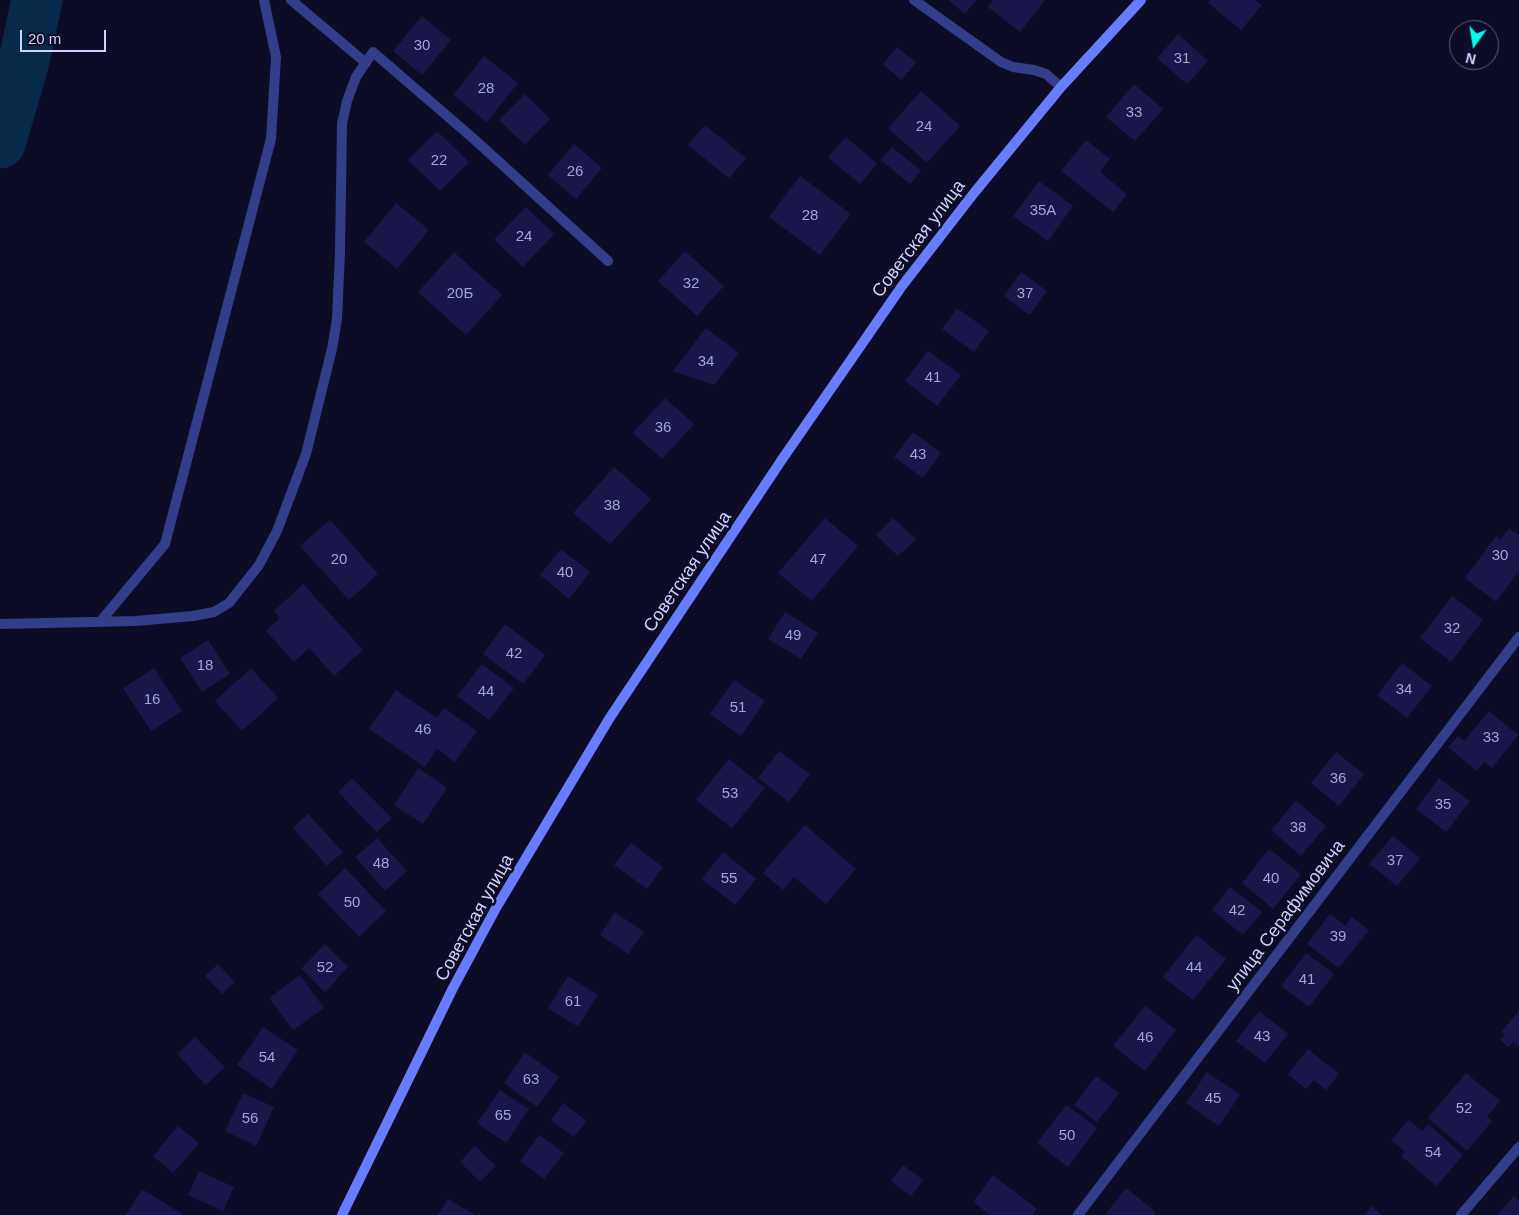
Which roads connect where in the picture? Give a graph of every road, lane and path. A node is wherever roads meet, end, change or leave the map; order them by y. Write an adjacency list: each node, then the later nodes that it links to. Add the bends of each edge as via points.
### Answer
1 (264, 0): 8 (street, via 276,57 271,139 165,544)
2 (291, 0): 5 (street)
3 (914, 0): 6 (street, via 1001,62 1013,68 1046,74)
4 (1141, 0): 6 (main road, Советская улица)
5 (366, 63): 7 (street, via 373,52); 8 (street, via 356,77 342,124 340,252 337,319 332,349 306,454 277,531 259,566 230,603 214,612)
6 (1061, 88): 12 (main road, Советская улица, via 902,286 609,720 496,908)
7 (608, 261)
8 (100, 622): 9 (street)
9 (0, 624)
10 (1519, 637): 13 (street, улица Серафимовича)
11 (1519, 1147): 14 (street)
12 (342, 1215)
13 (1078, 1215)
14 (1461, 1215)

